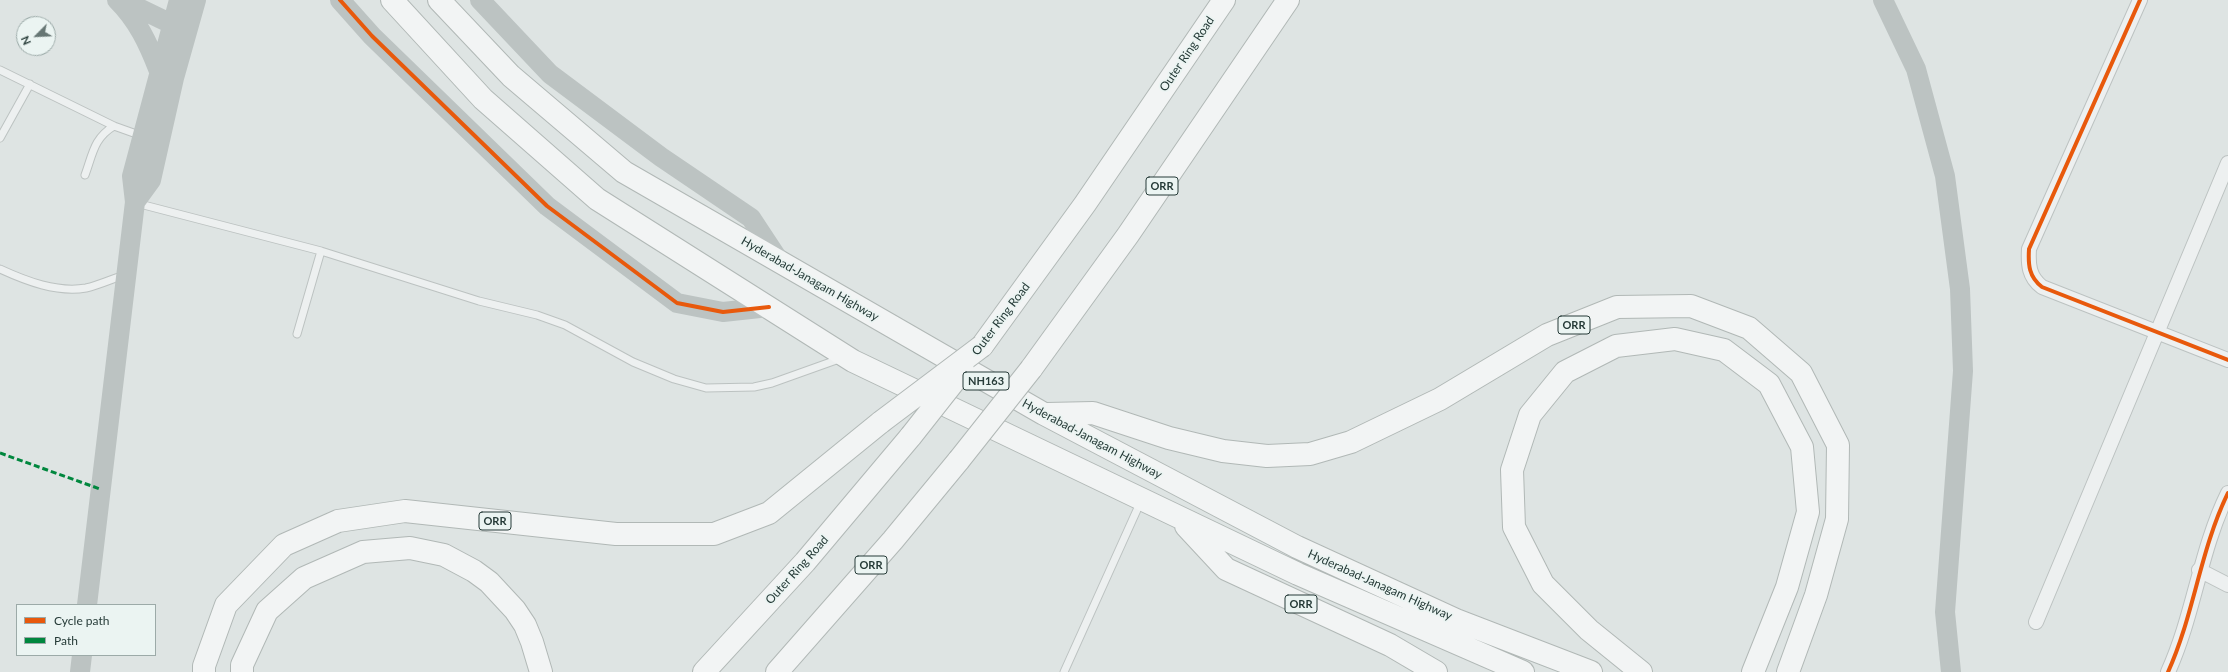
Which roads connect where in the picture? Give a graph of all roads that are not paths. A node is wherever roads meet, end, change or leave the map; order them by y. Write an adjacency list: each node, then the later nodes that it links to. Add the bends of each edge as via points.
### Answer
1 (117, 0): 13 (main road, via 141,29)
2 (122, 0): 11 (main road)
3 (340, 0): 25 (main road, via 372,36 547,206 677,303 723,312)
4 (392, 0): 25 (highway, Hyderabad-Janagam Highway, via 482,99 597,199)
5 (439, 0): 22 (highway, Hyderabad-Janagam Highway / NH163, via 511,76 624,172)
6 (480, 0): 22 (main road, via 550,74 660,157 751,218)
7 (1224, 0): 28 (highway, Outer Ring Road, via 1081,210)
8 (1288, 0): 40 (highway, ORR, bridge, via 1124,242 1030,369 893,540)
9 (1883, 0): 53 (main road, via 1916,69 1945,176 1960,289 1963,371 1945,612)
10 (2140, 0): 26 (street, via 2029,249 2028,264 2033,280 2042,287)
11 (179, 10): 13 (main road); 20 (main road, via 151,180)
12 (0, 70): 14 (lane)
13 (159, 71): 16 (main road)
14 (30, 84): 15 (lane); 17 (lane)
15 (114, 126): 16 (lane); 19 (lane, via 99,139)
16 (142, 136): 20 (main road, via 132,176)
17 (0, 138)
18 (2228, 163): 26 (street)
19 (85, 175)
20 (135, 202): 21 (lane); 24 (main road)
21 (321, 251): 27 (lane); 29 (lane, via 479,301 537,315 565,325 633,362 674,379 706,388 754,388 772,384)
22 (780, 262): 31 (highway, Hyderabad-Janagam Highway / NH163)
23 (0, 269): 24 (lane, via 50,287 71,289 86,288)
24 (126, 274): 37 (main road)
25 (769, 307): 29 (highway, Hyderabad-Janagam Highway)
26 (2156, 332): 30 (street); 38 (street)
27 (296, 334)
28 (982, 346): 42 (highway, ORR, bridge, via 769,513 714,534 616,534 405,511 338,521 284,545 226,605); 45 (highway, Outer Ring Road, bridge, via 824,539)
29 (846, 356): 33 (highway, Hyderabad-Janagam Highway)
30 (2228, 360)
31 (1044, 414): 49 (highway, Hyderabad-Janagam Highway / NH163, via 1297,547 1456,620); 52 (highway, ORR, via 1093,413 1169,438 1223,451 1267,456 1310,454 1351,442 1440,399 1547,335 1617,308 1691,306 1749,328 1801,374 1838,445 1837,520 1816,595)
32 (2228, 493): 35 (street)
33 (1142, 500): 34 (highway, Hyderabad-Janagam Highway); 46 (lane)
34 (1179, 518): 47 (highway, ORR, via 1226,569 1390,645); 48 (highway, Hyderabad-Janagam Highway, via 1298,574)
35 (2199, 570): 36 (street); 54 (street, via 2178,651)
36 (2228, 585)
37 (87, 604)
38 (2036, 622)
39 (82, 656): 41 (main road)
40 (778, 671)
41 (80, 672)
42 (204, 672)
43 (242, 672): 44 (highway, via 242,665 267,611 304,578 363,552 410,548 444,556 474,571 489,582 525,625)
44 (540, 672)
45 (704, 672)
46 (1064, 672)
47 (1436, 672)
48 (1523, 672)
49 (1591, 672)
50 (1641, 672): 51 (highway, via 1589,630 1543,584 1514,527 1512,470 1530,415 1565,372 1616,346 1675,339 1724,350 1769,384 1802,447 1808,512 1787,587)
51 (1753, 672)
52 (1788, 672)
53 (1951, 672)
54 (2168, 672)

